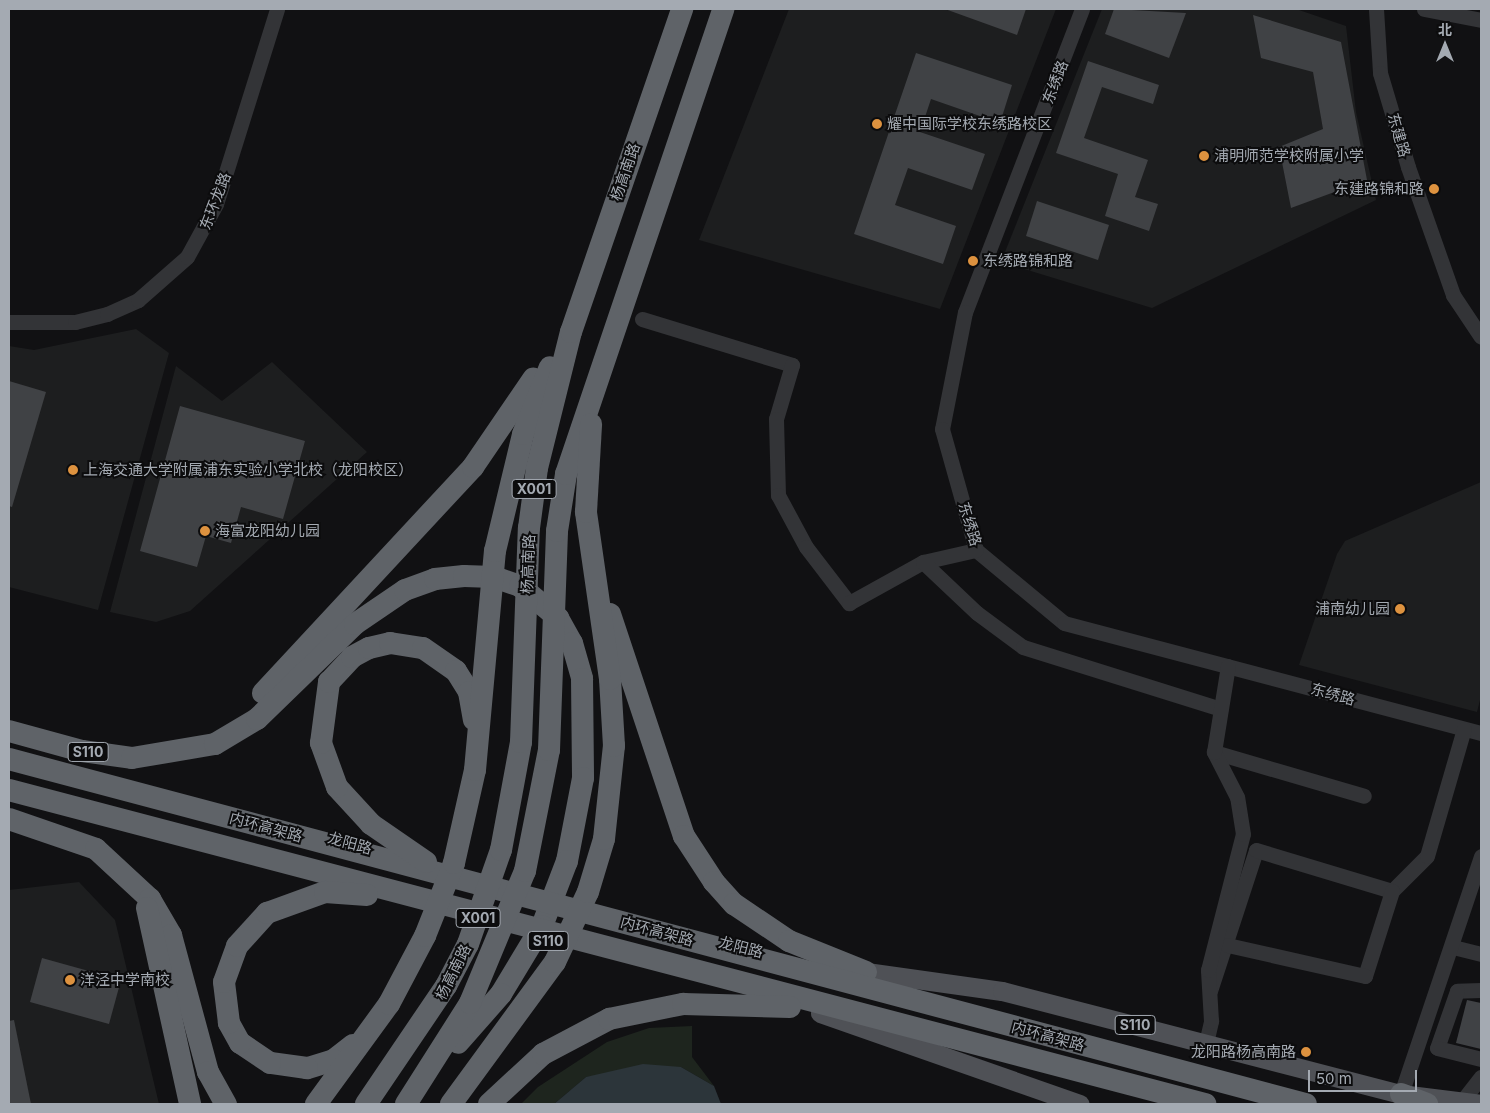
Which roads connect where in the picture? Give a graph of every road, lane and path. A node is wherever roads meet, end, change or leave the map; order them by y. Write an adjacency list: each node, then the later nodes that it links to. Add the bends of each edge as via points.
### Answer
1 (277, 9): 10 (street, 东环龙路, via 216,204 187,256 144,295 108,314 75,322)
2 (682, 9): 8 (highway, 杨高南路 / X001)
3 (723, 9): 12 (highway, 杨高南路 / X001)
4 (1082, 9): 13 (street, 东绣路, via 966,312 942,429)
5 (1376, 9): 11 (street, 东建路, via 1380,72 1408,167 1453,296)
6 (1424, 9): 7 (street)
7 (1481, 20)
8 (587, 279): 17 (highway, via 497,435); 25 (highway, via 523,434 495,551); 52 (highway, 杨高南路 / X001, via 537,468 529,528 524,705 509,817 475,926 429,1015)
9 (642, 319): 14 (street, via 792,365 776,419 778,495 806,547 849,603)
10 (9, 322)
11 (1481, 337)
12 (601, 366): 15 (highway, via 586,476); 45 (highway, 杨高南路 / X001, via 566,474 559,522 552,713 538,822 511,913 470,1003)
13 (976, 550): 14 (street); 16 (street, 东绣路, via 1064,623)
14 (923, 562): 18 (street, via 977,613 1023,647)
15 (593, 571): 37 (highway, via 628,664 671,801 698,860 734,904 759,923 789,941); 54 (highway, via 612,703 611,789 604,839 588,892 555,962 527,1007)
16 (1228, 666): 18 (street); 19 (street, 东绣路)
17 (273, 695): 20 (highway, S110, via 226,728 170,754 108,756); 45 (highway, via 355,624 405,590 436,579 494,577 520,586 558,618 572,644 582,679 585,754 580,805 559,884 542,926 500,994)
18 (1221, 709): 23 (street)
19 (1464, 729): 21 (street, 东绣路); 32 (street, via 1427,856)
20 (9, 731)
21 (1481, 733)
22 (9, 752): 31 (main road, 龙阳路 / S110)
23 (1214, 752): 27 (street); 40 (street, via 1237,797 1243,834 1208,970)
24 (9, 759): 58 (highway, 内环高架路)
25 (474, 770): 31 (highway, via 469,692 456,671 436,653 390,643 352,657 330,682 321,719 326,764 337,787 371,824); 41 (highway, via 454,863 425,936)
26 (9, 790): 57 (highway, 内环高架路)
27 (1364, 796)
28 (9, 800): 33 (main road, S110)
29 (9, 819): 38 (highway, via 78,840 134,880)
30 (1481, 856): 35 (street)
31 (431, 865): 37 (main road, 龙阳路 / S110, via 745,949)
32 (1392, 891): 34 (street, via 1365,976); 34 (street, via 1256,850)
33 (395, 900): 41 (highway, via 325,892 300,897 267,913 237,946 224,982 229,1023 240,1043 282,1067 307,1068 334,1060 357,1042); 42 (main road, S110)
34 (1227, 944): 40 (street)
35 (1453, 947): 36 (street); 47 (street)
36 (1481, 954)
37 (866, 972): 43 (main road, 龙阳路 / S110, via 1002,991)
38 (174, 980): 49 (highway); 50 (highway, via 208,1072)
39 (1481, 990): 44 (street, via 1457,991 1437,1048)
40 (1210, 991): 43 (street, via 1211,1021)
41 (389, 1004): 51 (highway)
42 (805, 1009): 55 (highway, via 683,1004 609,1019 543,1054); 56 (main road, S110)
43 (1206, 1043): 47 (main road, 龙阳路 / S110)
44 (1481, 1059)
45 (427, 1076): 53 (highway, 杨高南路 / X001)
46 (1481, 1077): 48 (street)
47 (1401, 1094): 48 (main road, 龙阳路 / S110); 59 (highway)
48 (1462, 1101): 60 (main road, 龙阳路 / S110)
49 (190, 1104)
50 (226, 1104)
51 (316, 1104)
52 (366, 1104)
53 (406, 1104)
54 (451, 1104)
55 (489, 1104)
56 (1080, 1104)
57 (1205, 1104)
58 (1306, 1104)
59 (1427, 1104)
60 (1481, 1104)

